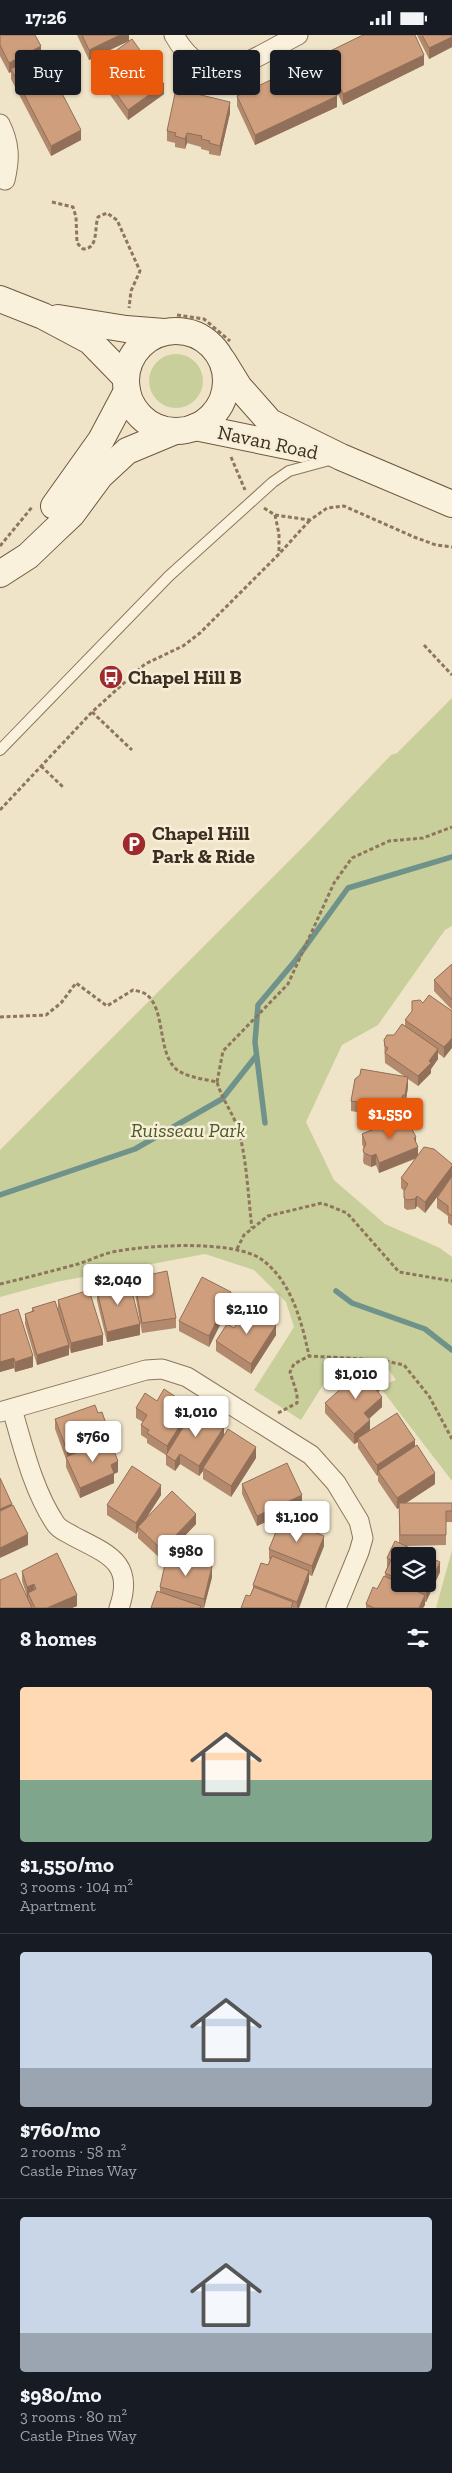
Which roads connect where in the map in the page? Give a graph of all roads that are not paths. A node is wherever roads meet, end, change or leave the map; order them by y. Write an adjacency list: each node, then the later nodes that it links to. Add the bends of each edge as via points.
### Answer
1 (174, 35): 2 (street, via 185,53 200,65 212,69 246,61)
2 (298, 35)
3 (0, 125): 4 (street, via 10,157)
4 (6, 180)
5 (0, 299): 6 (main road)
6 (43, 316): 7 (main road); 9 (main road, via 90,341)
7 (168, 323): 8 (main road); 9 (main road, via 133,354)
8 (227, 352): 10 (main road, via 226,383 217,410 207,420); 11 (main road, Navan Road, via 239,387 270,422)
9 (126, 385): 10 (main road, via 134,409 145,420 159,428); 13 (main road, via 101,439 60,500)
10 (185, 429): 11 (main road, Navan Road); 14 (main road, via 127,451 100,476 72,514 28,556)
11 (341, 457): 12 (main road, Navan Road); 15 (lane, via 289,471 254,499 169,576)
12 (452, 504)
13 (0, 568)
14 (0, 574)
15 (0, 750)
16 (6, 1411): 17 (street, via 57,1526 110,1555 122,1570 124,1590); 18 (street, via 146,1370 175,1371 187,1377 311,1455 327,1471 352,1507 363,1538)
17 (119, 1608)
18 (336, 1608)

